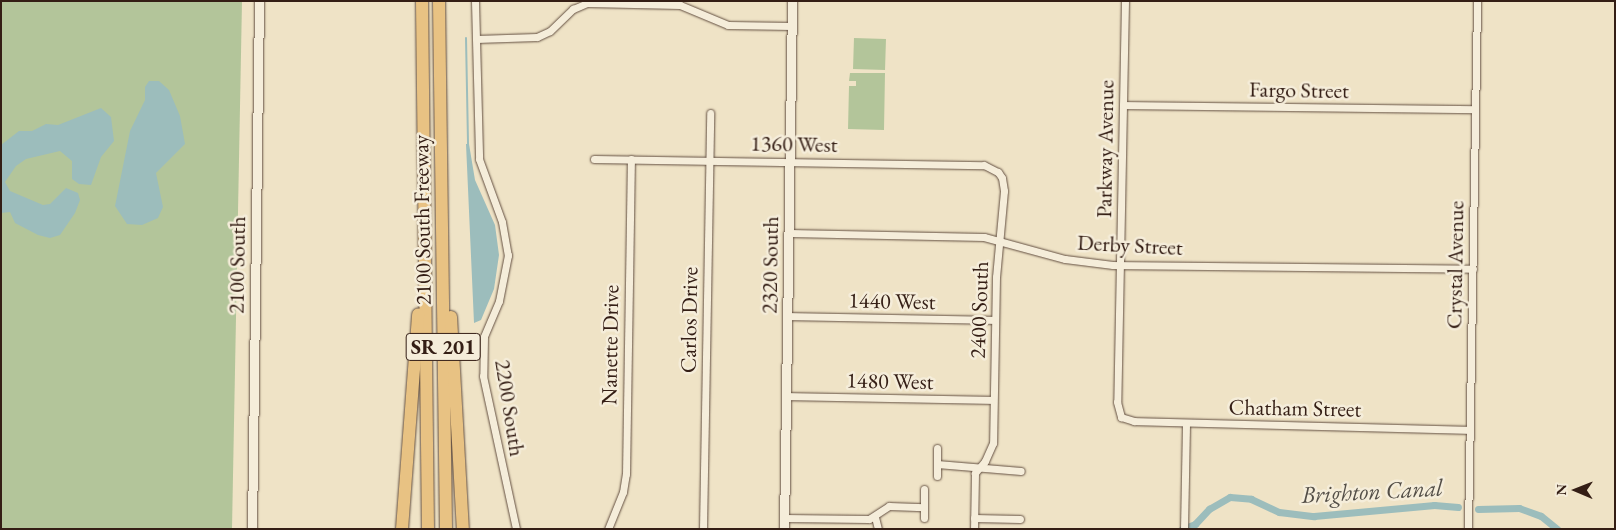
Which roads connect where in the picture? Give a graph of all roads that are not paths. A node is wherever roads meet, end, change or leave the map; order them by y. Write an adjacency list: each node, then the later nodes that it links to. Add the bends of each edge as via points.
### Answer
1 (259, 1): 47 (street, 2100 South)
2 (422, 1): 23 (highway, 2100 South Freeway / SR 201)
3 (439, 1): 19 (highway, 2100 South Freeway / SR 201)
4 (475, 1): 11 (street, 2200 South)
5 (792, 1): 10 (street, 2320 South)
6 (1125, 1): 12 (street, Parkway Avenue)
7 (1477, 1): 13 (street, Crystal Avenue)
8 (618, 2): 9 (street); 11 (street, via 580,5 538,37)
9 (647, 3): 10 (street, via 688,7 728,25)
10 (792, 26): 18 (street, 2320 South)
11 (476, 39): 53 (street, 2200 South, via 478,159 502,222 508,255 502,288 484,337 483,376)
12 (1123, 105): 13 (street, Fargo Street); 24 (street, Parkway Avenue)
13 (1475, 109): 25 (street, Crystal Avenue)
14 (710, 113): 17 (street, Carlos Drive)
15 (594, 159): 16 (street, 1360 West)
16 (631, 159): 17 (street, 1360 West); 54 (street, Nanette Drive, via 626,474 623,492)
17 (709, 161): 18 (street, 1360 West); 55 (street, Carlos Drive)
18 (790, 162): 20 (street, 1360 West); 21 (street, 2320 South)
19 (441, 166): 51 (highway, 2100 South Freeway / SR 201); 52 (highway, via 447,205)
20 (992, 167): 22 (street, 2400 South, via 1004,184)
21 (789, 233): 22 (street, Derby Street, via 976,236); 26 (street, 2320 South)
22 (999, 240): 24 (street, Derby Street, via 1065,260); 27 (street, 2400 South)
23 (424, 260): 34 (highway); 50 (highway, 2100 South Freeway / SR 201)
24 (1120, 265): 25 (street, Derby Street); 30 (street, Parkway Avenue, via 1117,402)
25 (1473, 269): 32 (street, Crystal Avenue)
26 (788, 316): 27 (street, 1440 West); 28 (street, 2320 South)
27 (995, 320): 29 (street, 2400 South)
28 (786, 396): 29 (street, 1480 West); 41 (street, 2320 South)
29 (993, 400): 36 (street, 2400 South, via 993,443 987,458)
30 (1121, 417): 31 (street, Chatham Street, via 1129,421)
31 (1186, 423): 32 (street, Chatham Street); 46 (street)
32 (1470, 430): 59 (street, Crystal Avenue)
33 (937, 448): 35 (street)
34 (408, 449): 48 (highway); 49 (highway)
35 (937, 464): 36 (street); 38 (street)
36 (978, 467): 37 (street); 44 (street)
37 (1021, 471)
38 (937, 476)
39 (924, 489): 40 (street)
40 (924, 506): 42 (street, via 889,506); 43 (street)
41 (784, 518): 42 (street); 56 (street, 2320 South)
42 (875, 518): 57 (street)
43 (924, 518)
44 (974, 518): 45 (street); 58 (street)
45 (1020, 519)
46 (1184, 525)
47 (252, 529)
48 (393, 529)
49 (402, 529)
50 (428, 529)
51 (446, 529)
52 (463, 529)
53 (516, 529)
54 (608, 529)
55 (703, 529)
56 (784, 529)
57 (878, 529)
58 (974, 529)
59 (1468, 529)

